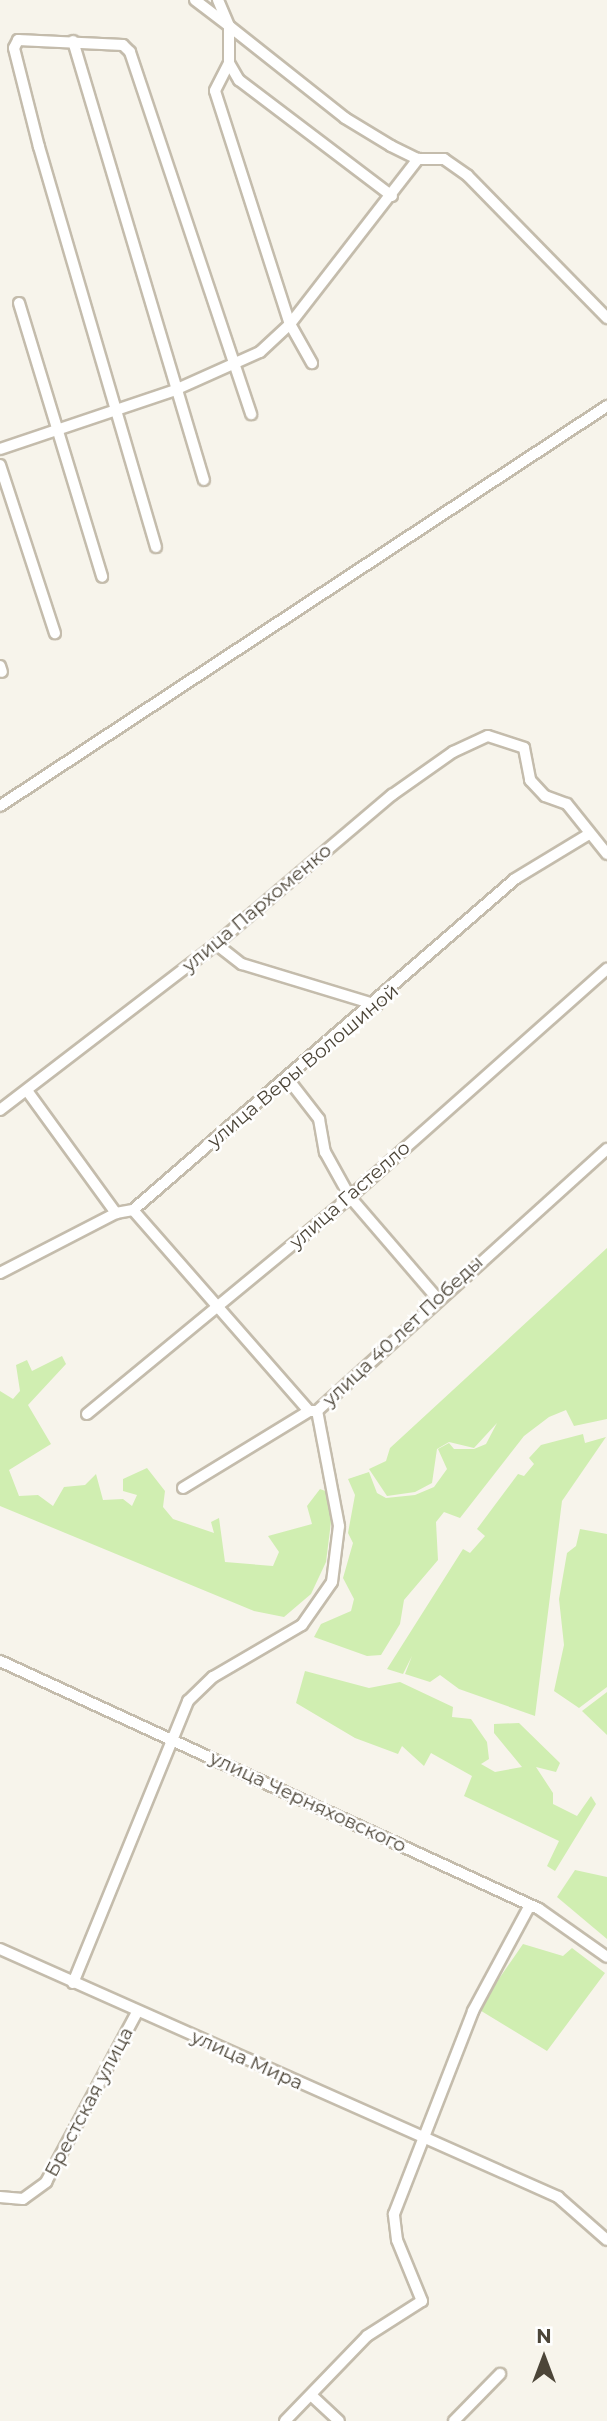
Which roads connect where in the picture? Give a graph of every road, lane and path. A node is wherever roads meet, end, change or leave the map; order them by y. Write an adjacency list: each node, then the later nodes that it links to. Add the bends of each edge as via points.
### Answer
1 (195, 0): 3 (street)
2 (218, 0): 3 (street)
3 (229, 26): 5 (street); 6 (street, via 345,118)
4 (73, 41): 12 (street, via 122,46 130,52 187,212); 13 (street); 15 (street, via 18,40 14,48)
5 (229, 63): 7 (street, via 239,80); 10 (street, via 215,90)
6 (418, 159): 7 (street); 9 (street, via 444,159 468,176)
7 (392, 197): 10 (street)
8 (19, 303): 17 (street)
9 (607, 318)
10 (290, 324): 11 (street); 12 (street, via 260,352)
11 (312, 363)
12 (232, 366): 13 (street); 16 (street)
13 (175, 390): 15 (street); 20 (street)
14 (607, 406): 24 (street)
15 (117, 410): 17 (street); 21 (street)
16 (251, 414)
17 (57, 430): 18 (street); 22 (street)
18 (0, 449)
19 (0, 465): 23 (street)
20 (204, 480)
21 (156, 547)
22 (102, 577)
23 (55, 633)
24 (0, 806)
25 (589, 834): 26 (street); 27 (street, улица Пархоменко, via 567,804 545,796 530,780 524,748 488,736 453,752); 29 (street, улица Веры Волошиной, via 515,880)
26 (607, 854)
27 (216, 944): 29 (street, via 242,964); 31 (street, улица Пархоменко)
28 (607, 969): 34 (street, улица Гастелло)
29 (377, 1005): 30 (street, улица Веры Волошиной)
30 (288, 1080): 34 (street, via 319,1119 325,1152); 35 (street, улица Веры Волошиной)
31 (28, 1092): 32 (street, улица Пархоменко); 36 (street)
32 (0, 1110)
33 (607, 1149): 38 (street, улица 40 лет Победы)
34 (350, 1197): 38 (street); 39 (street, улица Гастелло)
35 (133, 1210): 36 (street, улица Веры Волошиной); 39 (street)
36 (116, 1213): 37 (street, улица Веры Волошиной)
37 (0, 1273)
38 (437, 1298): 40 (street, улица 40 лет Победы)
39 (218, 1308): 40 (street); 41 (street, улица Гастелло)
40 (313, 1411): 42 (street); 44 (street, улица 40 лет Победы, via 339,1526 332,1582 302,1625 205,1685 188,1701)
41 (87, 1414)
42 (183, 1488)
43 (0, 1661): 44 (street, улица Черняховского)
44 (172, 1740): 45 (street, улица Черняховского); 48 (street)
45 (530, 1905): 47 (street, улица Черняховского, via 568,1924); 50 (street, via 473,2011)
46 (0, 1949): 48 (street, улица Мира)
47 (607, 1957)
48 (73, 1983): 49 (street, улица Мира)
49 (137, 2012): 50 (street, улица Мира); 51 (street, Брестская улица, via 46,2182 23,2199)
50 (421, 2136): 52 (street, улица Мира, via 558,2197); 54 (street, via 393,2224 422,2301 358,2343)
51 (0, 2197)
52 (607, 2240)
53 (500, 2374): 57 (street)
54 (311, 2395): 55 (street); 56 (street)
55 (285, 2421)
56 (339, 2421)
57 (454, 2421)

